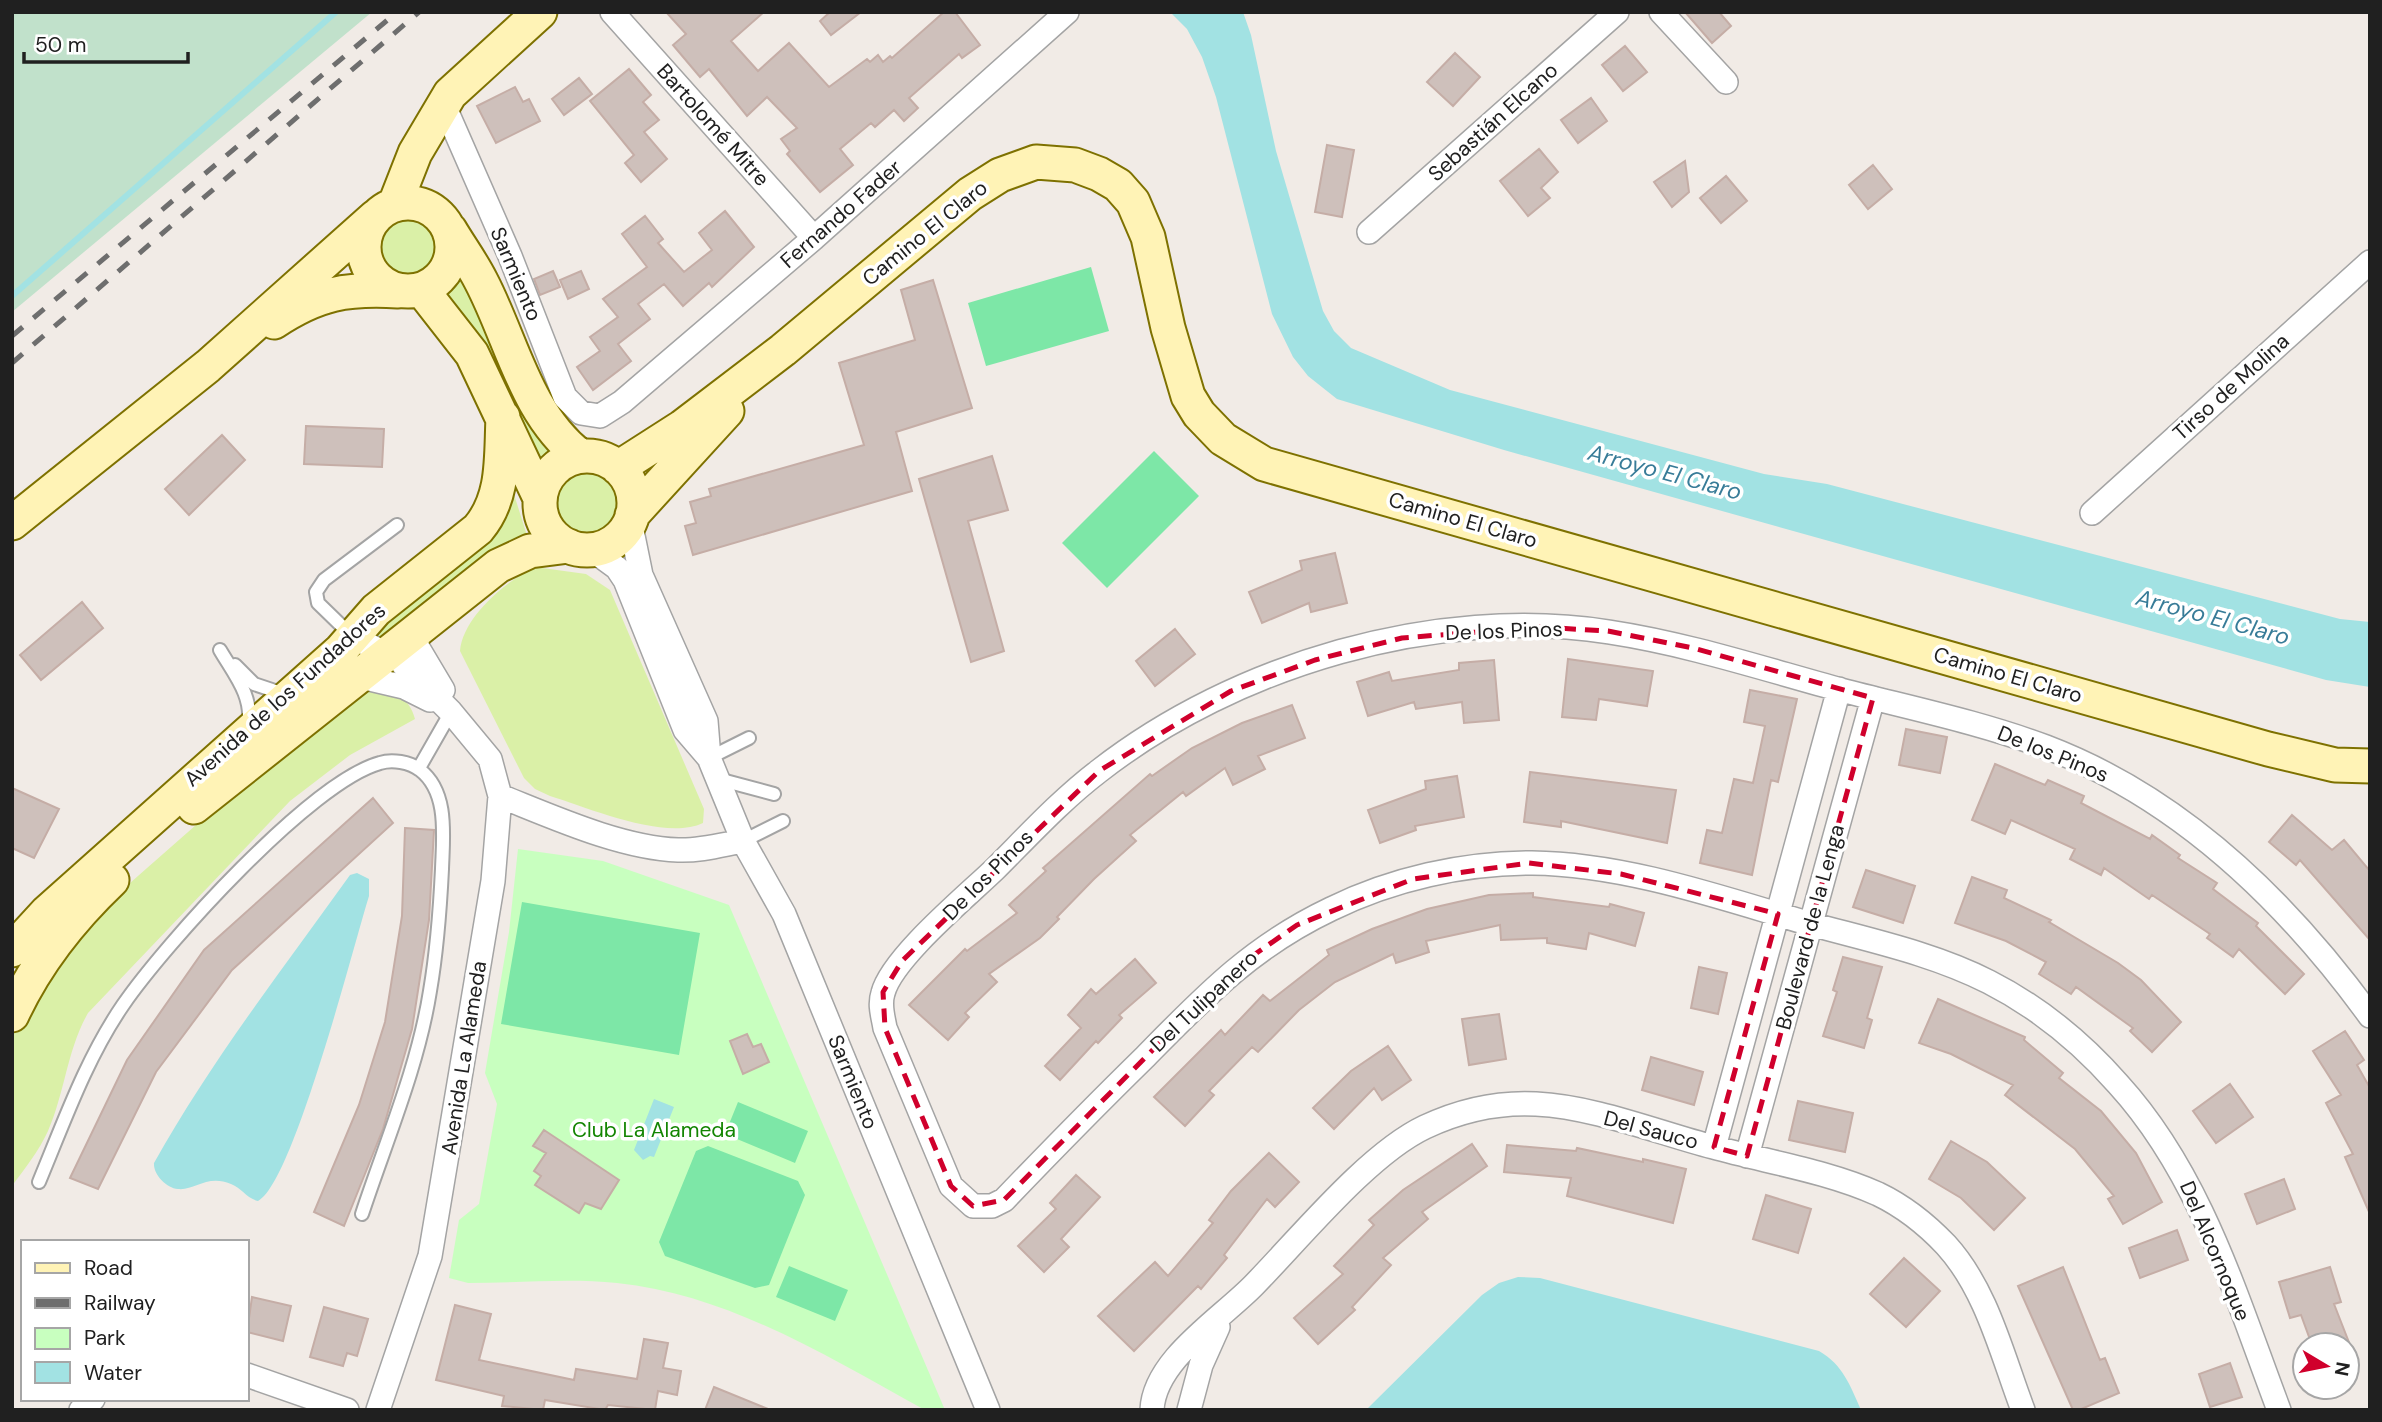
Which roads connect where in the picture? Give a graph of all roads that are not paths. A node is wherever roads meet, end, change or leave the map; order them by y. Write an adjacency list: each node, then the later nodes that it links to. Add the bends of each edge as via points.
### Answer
1 (540, 12): 7 (street, via 464,79)
2 (612, 12): 11 (street, Bartolomé Mitre)
3 (1067, 12): 11 (street, Fernando Fader)
4 (1617, 12): 10 (street, Sebastián Elcano)
5 (1661, 12): 6 (street)
6 (1726, 82)
7 (440, 109): 8 (street); 9 (street, via 424,167 427,192); 16 (street, Sarmiento, via 510,256 565,397 590,416)
8 (385, 211): 9 (street, via 410,202 425,205); 13 (street, via 364,242 365,256 377,279); 15 (street)
9 (444, 221): 13 (street, via 452,258 436,282); 18 (street, via 481,281 528,391 551,428)
10 (1369, 232)
11 (814, 238): 16 (street, Fernando Fader)
12 (2370, 262): 21 (street, Tirso de Molina)
13 (412, 290): 15 (street, via 358,288 319,299); 17 (street, via 472,354)
14 (783, 350): 19 (street, Camino El Claro, via 682,427); 22 (street, Camino El Claro); 37 (street, Camino El Claro, via 999,175 1036,162 1075,165 1118,185 1133,202 1148,237 1188,397 1211,428 1264,464 2268,749 2335,765)
15 (208, 366): 23 (street)
16 (610, 411)
17 (503, 417): 20 (street); 27 (street, Avenida de los Fundadores, via 499,490 488,517 376,610)
18 (580, 456): 19 (street, via 607,460); 20 (street, via 553,470)
19 (618, 468): 22 (street, via 632,489)
20 (540, 498): 25 (street, via 550,532)
21 (2092, 513)
22 (631, 518): 25 (street, via 615,541); 36 (street, Sarmiento, via 641,575 706,721)
23 (12, 523)
24 (397, 525): 27 (lane, via 324,580 316,592 318,603)
25 (580, 548): 26 (street, Avenida de los Fundadores, via 530,551 511,558); 36 (street, Sarmiento, via 617,568 625,580 685,730)
26 (414, 630): 28 (street, Avenida de los Fundadores); 33 (street, Avenida La Alameda, via 418,648)
27 (353, 637): 28 (street, Avenida La Alameda); 31 (street, Avenida de los Fundadores)
28 (385, 653): 29 (street, Avenida de los Fundadores); 33 (street, Avenida La Alameda, via 400,661)
29 (357, 676): 33 (street, Avenida La Alameda, via 404,687); 47 (street, Avenida de los Fundadores, via 176,822 102,890 41,961)
30 (1839, 689): 32 (street, De los Pinos); 44 (street, Boulevard de la Lenga); 52 (street, De los Pinos, via 1630,635 1586,629 1491,628 1402,638 1315,660 1231,691 1167,725 1099,771 1059,805 902,961 883,992 885,1028 951,1186)
31 (290, 694): 34 (street, Avenida de los Fundadores); 34 (lane, via 254,684 220,650 245,692)
32 (1873, 698): 45 (street, Boulevard de la Lenga); 48 (street, De los Pinos, via 1941,713 2047,747 2164,809 2283,909)
33 (451, 712): 38 (lane); 41 (street, Avenida La Alameda, via 490,760)
34 (248, 730): 46 (street, Avenida de los Fundadores, via 47,912)
35 (749, 738): 36 (lane)
36 (709, 758): 39 (street, Sarmiento)
37 (2370, 766)
38 (419, 768): 51 (lane, via 388,761 352,776 266,844 192,920 122,1007 83,1075); 53 (lane, via 432,781 442,812 430,993 415,1057)
39 (718, 779): 40 (lane); 43 (street, Sarmiento)
40 (774, 794)
41 (500, 796): 43 (street, via 663,849 692,850); 57 (street, Avenida La Alameda, via 493,881 430,1256)
42 (783, 821): 43 (lane)
43 (743, 841): 58 (street, Sarmiento, via 783,914)
44 (1778, 914): 45 (street, Del Tulipanero); 49 (street, Boulevard de la Lenga); 52 (street, Del Tulipanero, via 1620,874 1559,864 1464,869 1361,895 1297,925 1247,958 1004,1200 992,1206)
45 (1810, 924): 50 (street, Boulevard de la Lenga); 62 (street, Del Alcornoque, via 1922,955 1991,983 2060,1028 2093,1057 2147,1119 2192,1190)
46 (12, 950)
47 (12, 1015)
48 (2370, 1016)
49 (1714, 1147): 50 (street, Del Sauco); 54 (street, Del Sauco, via 1561,1107 1506,1104 1455,1115 1397,1143 1374,1163)
50 (1747, 1156): 61 (street, Del Sauco, via 1869,1191 1928,1228 1971,1281)
51 (38, 1182)
52 (974, 1206)
53 (362, 1214)
54 (1228, 1313): 59 (street, Del Sauco, via 1162,1374); 60 (street, Del Sauco, via 1207,1348)
55 (248, 1375): 56 (street)
56 (347, 1410)
57 (378, 1410)
58 (988, 1410)
59 (1152, 1410)
60 (1189, 1410)
61 (2023, 1410)
62 (2279, 1410)

